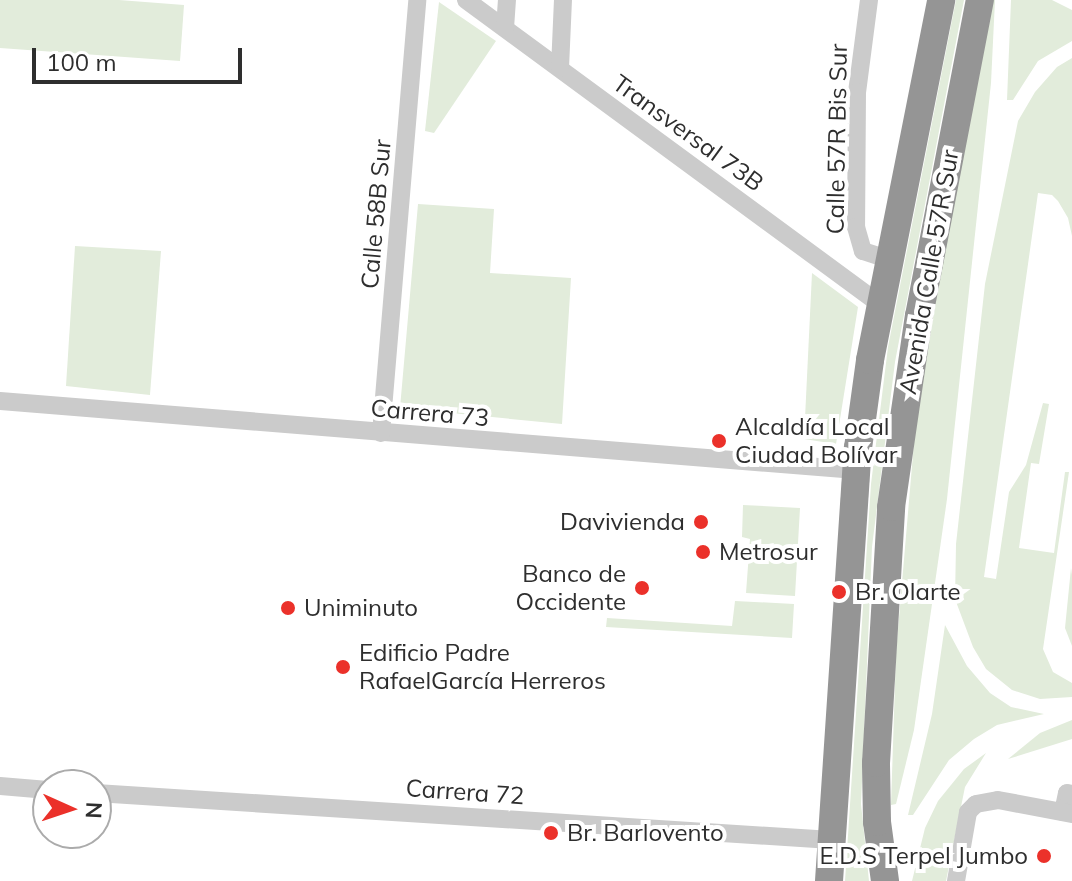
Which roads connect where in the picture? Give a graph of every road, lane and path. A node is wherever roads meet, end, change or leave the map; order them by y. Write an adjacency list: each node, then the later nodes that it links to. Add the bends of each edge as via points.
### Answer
1 (417, 0): 13 (street, Calle 58B Sur)
2 (466, 0): 8 (street, Transversal 73B)
3 (507, 0): 8 (street)
4 (563, 0): 9 (street)
5 (869, 0): 10 (street, Calle 57R Bis Sur, via 857,92 856,227 863,251)
6 (941, 0): 10 (highway, Avenida Calle 57R Sur)
7 (980, 0): 22 (highway, Avenida Calle 57R Sur, via 919,316 891,507 876,763)
8 (505, 28): 9 (street, Transversal 73B)
9 (560, 68): 11 (street, Transversal 73B)
10 (890, 260): 11 (highway, Avenida Calle 57R Sur)
11 (881, 305): 14 (highway, Avenida Calle 57R Sur)
12 (0, 401): 13 (street, Carrera 73)
13 (381, 433): 14 (street, Carrera 73)
14 (856, 470): 20 (highway, Avenida Calle 57R Sur)
15 (0, 786): 16 (street)
16 (32, 789)
17 (112, 794): 20 (street, Carrera 72)
18 (1072, 794): 19 (street, via 1067,793)
19 (1068, 813): 23 (street, via 998,800 976,804 968,812)
20 (831, 840): 21 (highway, Avenida Calle 57R Sur)
21 (829, 881)
22 (885, 881)
23 (956, 881)

